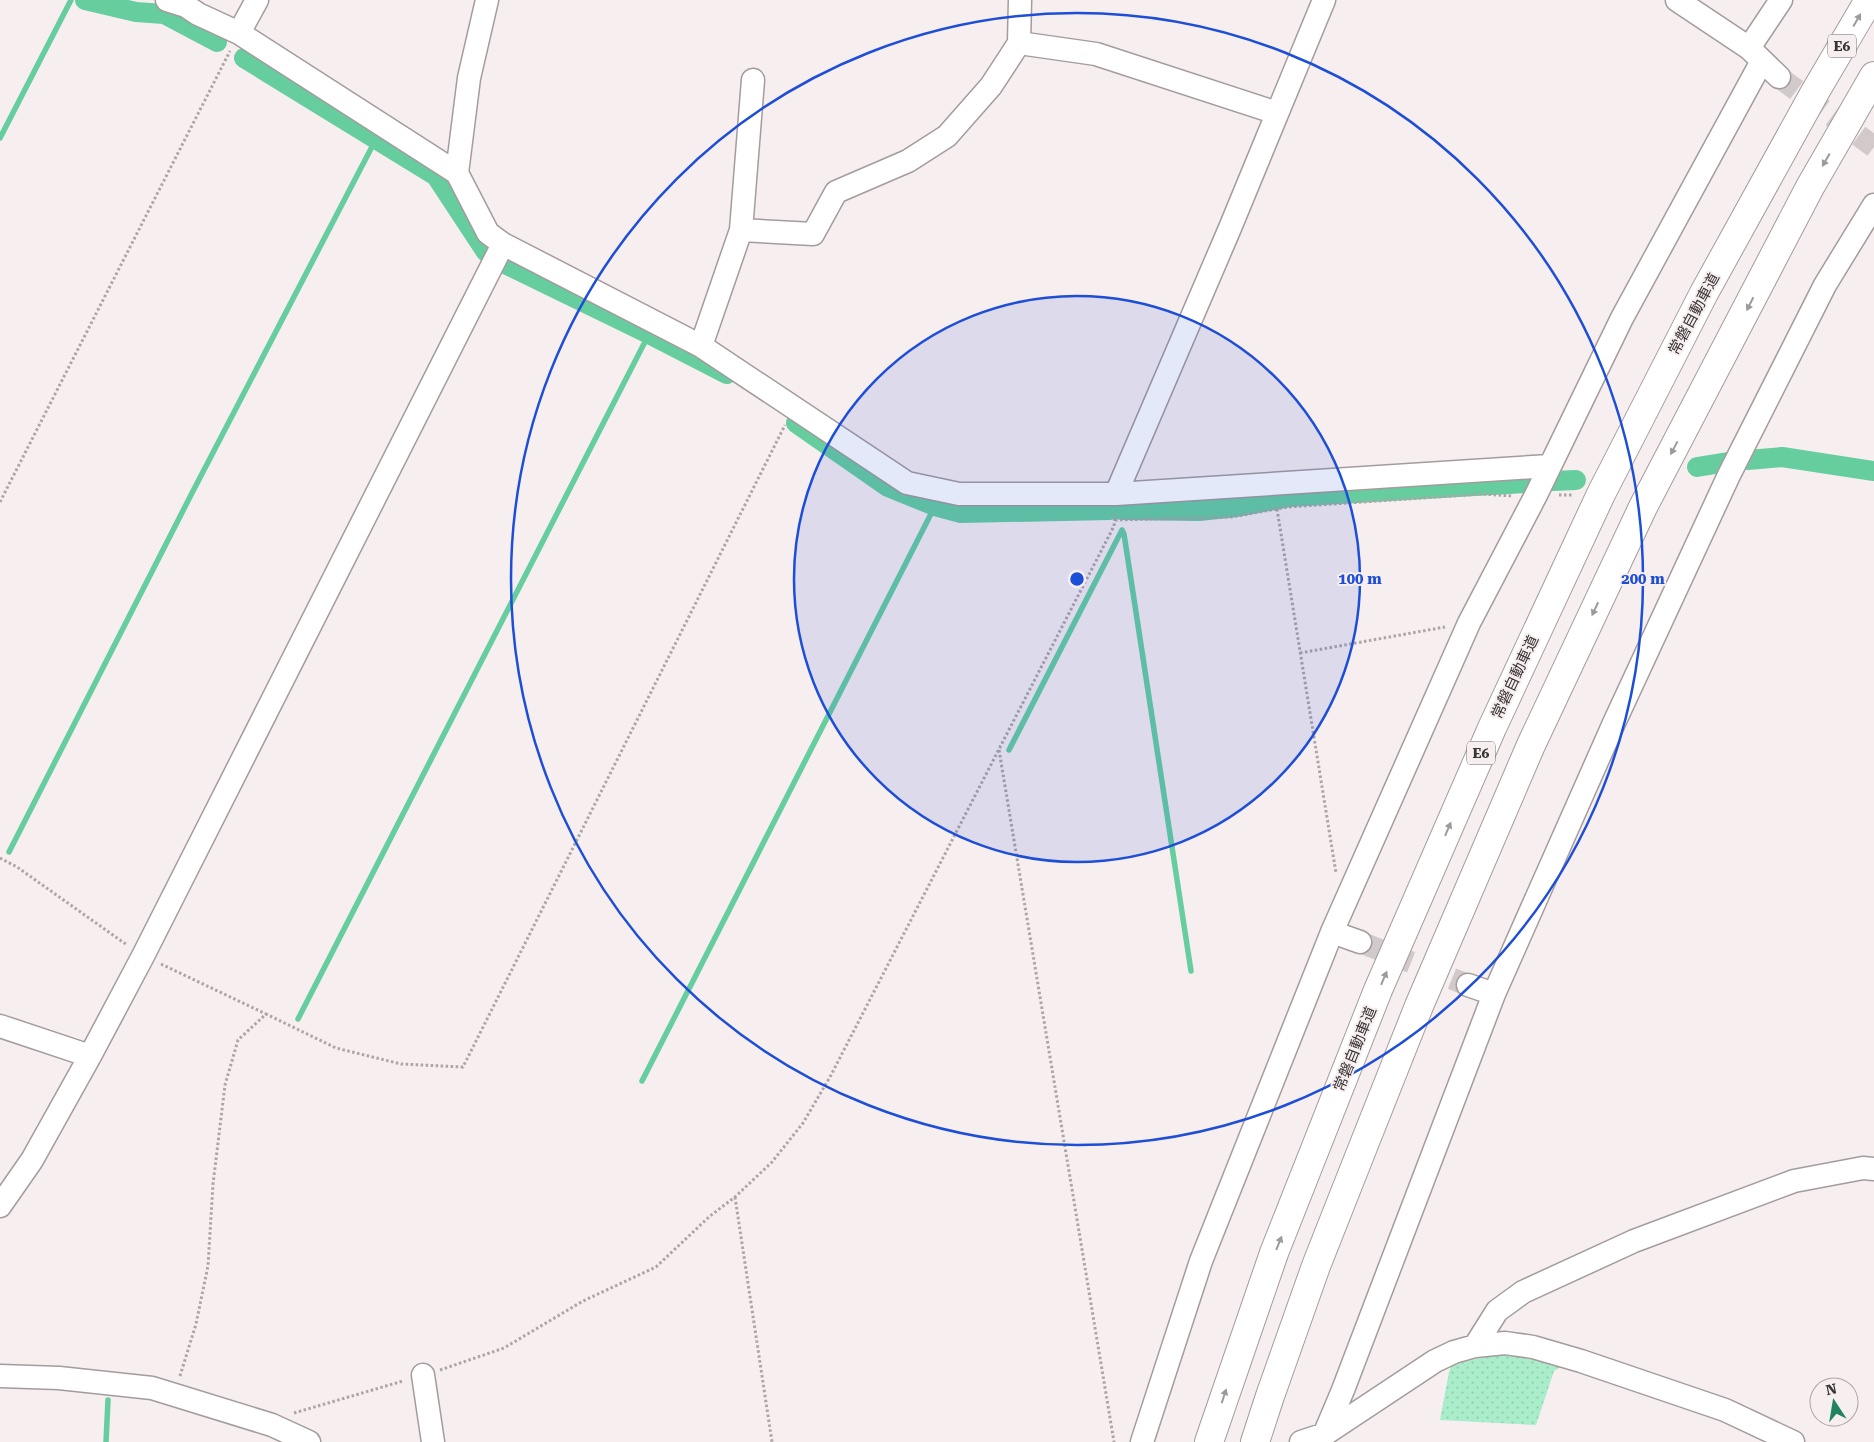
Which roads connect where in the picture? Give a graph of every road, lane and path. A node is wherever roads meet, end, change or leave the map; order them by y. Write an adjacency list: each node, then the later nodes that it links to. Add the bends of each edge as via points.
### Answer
1 (167, 0): 9 (street)
2 (258, 0): 9 (street)
3 (487, 0): 16 (street, via 469,78)
4 (1020, 0): 10 (street)
5 (1324, 0): 15 (street)
6 (1677, 0): 11 (street)
7 (1781, 0): 11 (street)
8 (1868, 0): 55 (highway, 常磐自動車道 / E6, one-way to 8, via 1274,1253 1378,990 1492,728 1605,486 1704,292)
9 (240, 33): 16 (street); 25 (path)
10 (1019, 43): 15 (street, via 1096,54); 18 (street, via 991,86 947,136 908,160 836,192 813,234)
11 (1755, 55): 12 (street); 22 (street)
12 (1780, 76)
13 (1874, 76): 56 (highway, one-way to 56, via 1810,187 1643,507 1532,745 1419,1006 1316,1266)
14 (753, 80): 18 (street)
15 (1277, 113): 23 (street)
16 (457, 173): 19 (street, via 488,232)
17 (1874, 205): 37 (street, via 1825,285 1729,475)
18 (742, 230): 20 (street)
19 (503, 244): 20 (street); 35 (street)
20 (701, 346): 21 (street)
21 (794, 407): 23 (street, via 907,483 959,494); 38 (path, via 463,1067 400,1064 336,1048)
22 (1549, 466): 23 (street); 24 (street)
23 (1116, 494): 27 (path)
24 (1536, 495): 26 (path, via 1482,494); 28 (street)
25 (0, 502)
26 (1277, 509): 27 (path, via 1230,517); 29 (path)
27 (1114, 520): 30 (path, via 1114,526)
28 (1469, 623): 29 (path); 32 (street)
29 (1300, 653): 32 (path)
30 (999, 750): 42 (path, via 830,1077 803,1123 772,1162); 53 (path)
31 (0, 858): 35 (path)
32 (1342, 911): 33 (street)
33 (1332, 932): 34 (street); 54 (street, via 1201,1261)
34 (1360, 942)
35 (144, 956): 38 (path); 40 (street)
36 (1468, 984): 37 (street)
37 (1494, 994): 49 (street)
38 (266, 1014): 47 (path, via 238,1040 225,1085 213,1184 208,1266 196,1324)
39 (0, 1026): 40 (street)
40 (90, 1056): 43 (street, via 32,1160)
41 (1874, 1169): 44 (street, via 1863,1168 1794,1182 1634,1241 1523,1292 1497,1312)
42 (735, 1197): 45 (path, via 656,1267 583,1301 504,1348); 52 (path)
43 (0, 1206)
44 (1475, 1346): 49 (street, via 1435,1361); 58 (street, via 1505,1343 1581,1361 1725,1410)
45 (423, 1375): 48 (path, via 288,1415); 51 (street)
46 (0, 1376): 47 (street, via 123,1384)
47 (175, 1394): 48 (street)
48 (272, 1434): 50 (street)
49 (1323, 1438): 57 (street)
50 (309, 1442)
51 (433, 1442)
52 (772, 1442)
53 (1114, 1442)
54 (1142, 1442)
55 (1209, 1442)
56 (1255, 1442)
57 (1301, 1442)
58 (1793, 1442)

